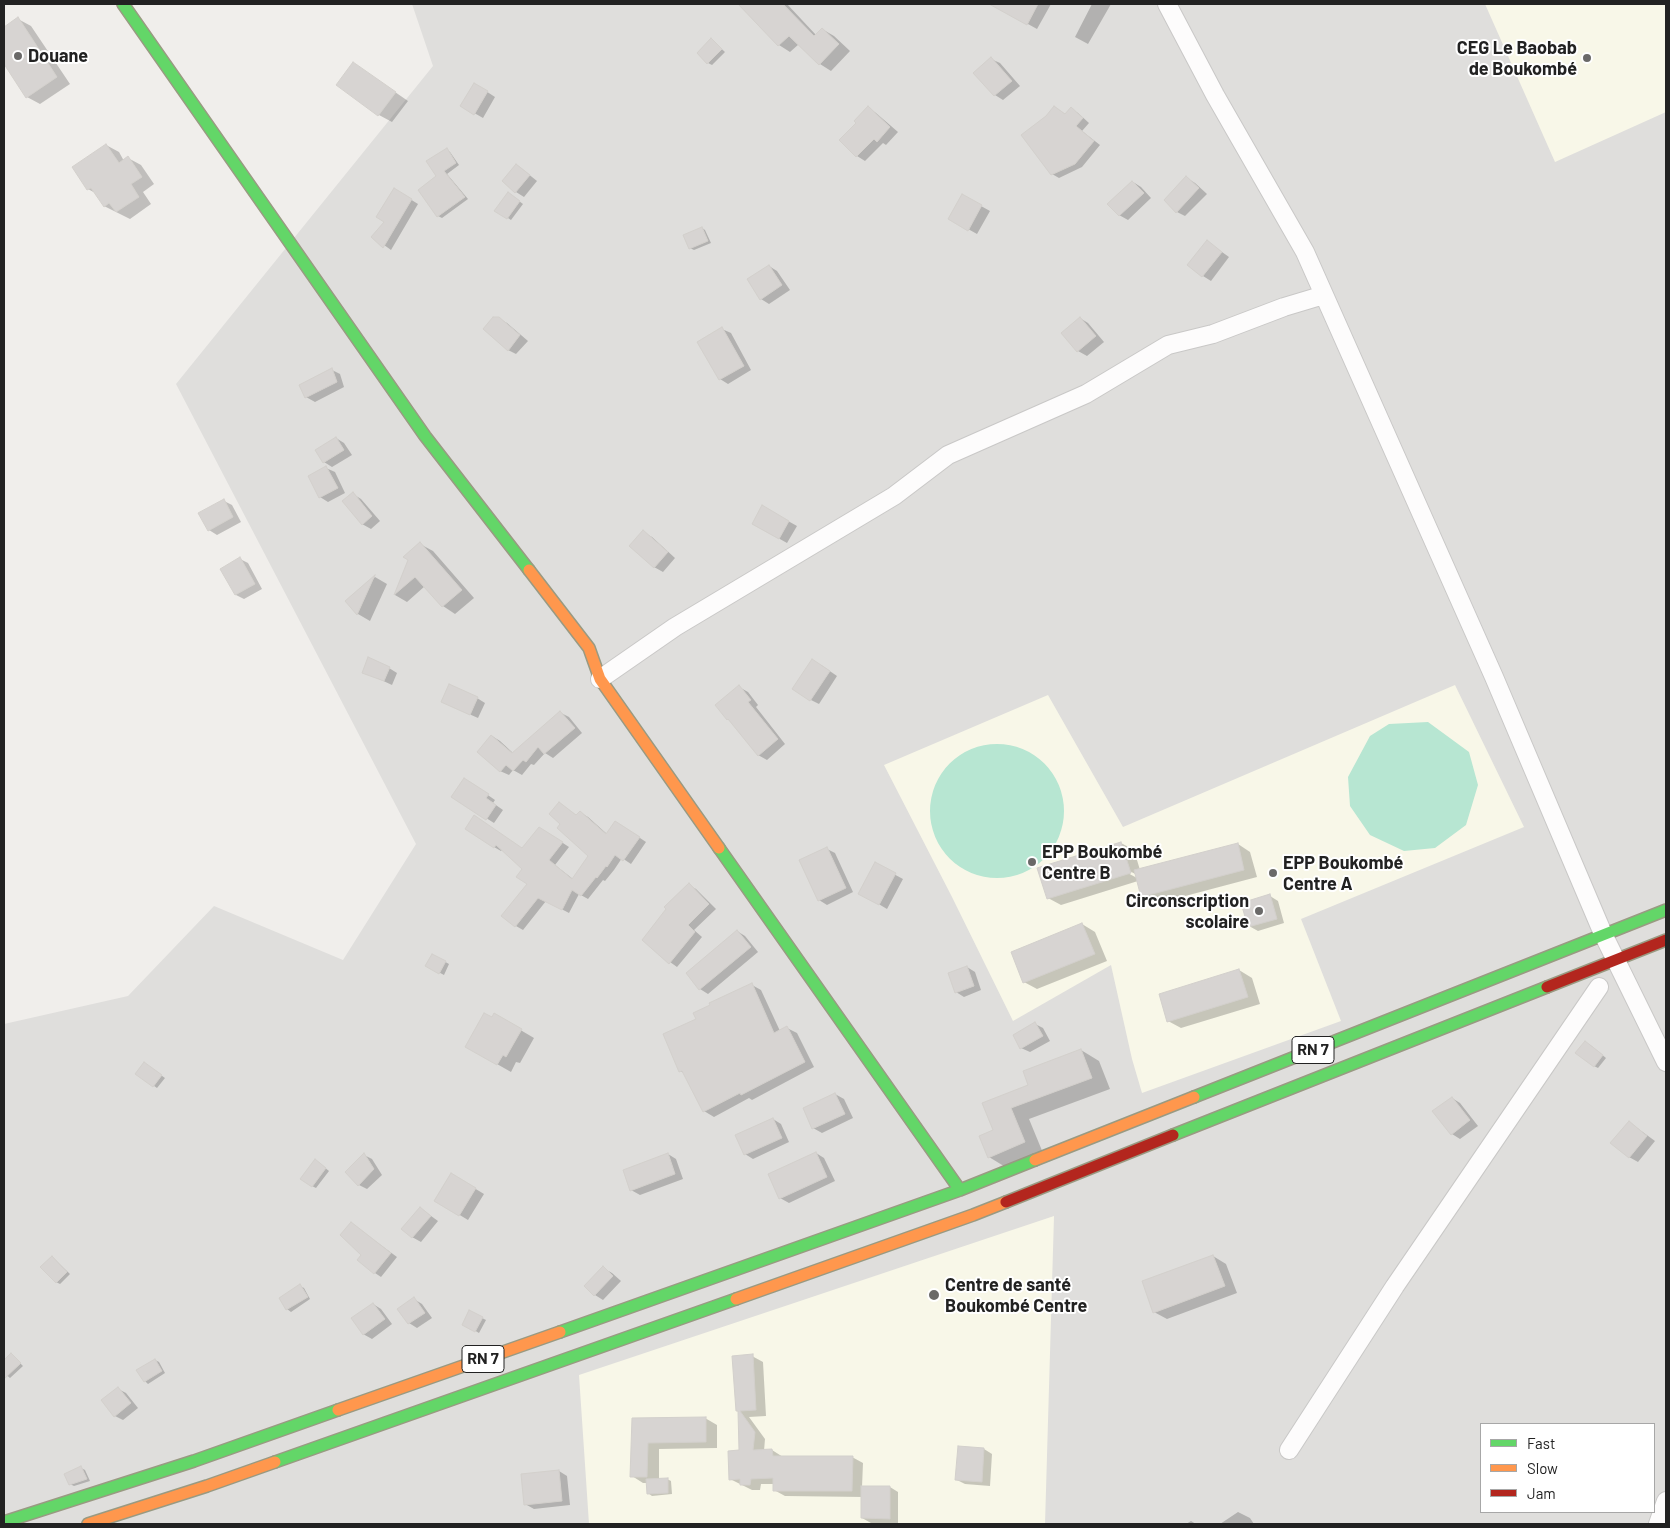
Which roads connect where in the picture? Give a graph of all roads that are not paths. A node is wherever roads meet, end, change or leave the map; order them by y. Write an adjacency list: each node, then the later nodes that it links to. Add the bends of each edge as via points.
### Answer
1 (123, 4): 4 (main road, via 425,436 589,648)
2 (1167, 4): 3 (street, via 1305,252)
3 (1324, 295): 4 (street, via 1213,334 1168,345 1086,394 948,455 894,496 675,627); 6 (street, via 1498,686)
4 (600, 680): 11 (main road)
5 (1666, 910): 6 (main road, RN 7)
6 (1604, 936): 8 (street); 11 (main road, RN 7)
7 (1666, 940): 8 (main road, RN 7)
8 (1616, 961): 10 (street); 15 (main road, RN 7, via 973,1215 207,1486)
9 (1600, 987): 12 (street, via 1395,1286)
10 (1666, 1062)
11 (960, 1190): 14 (main road, RN 7, via 203,1457)
12 (1288, 1450)
13 (1666, 1501): 16 (street)
14 (4, 1522)
15 (88, 1524)
16 (1658, 1524)

